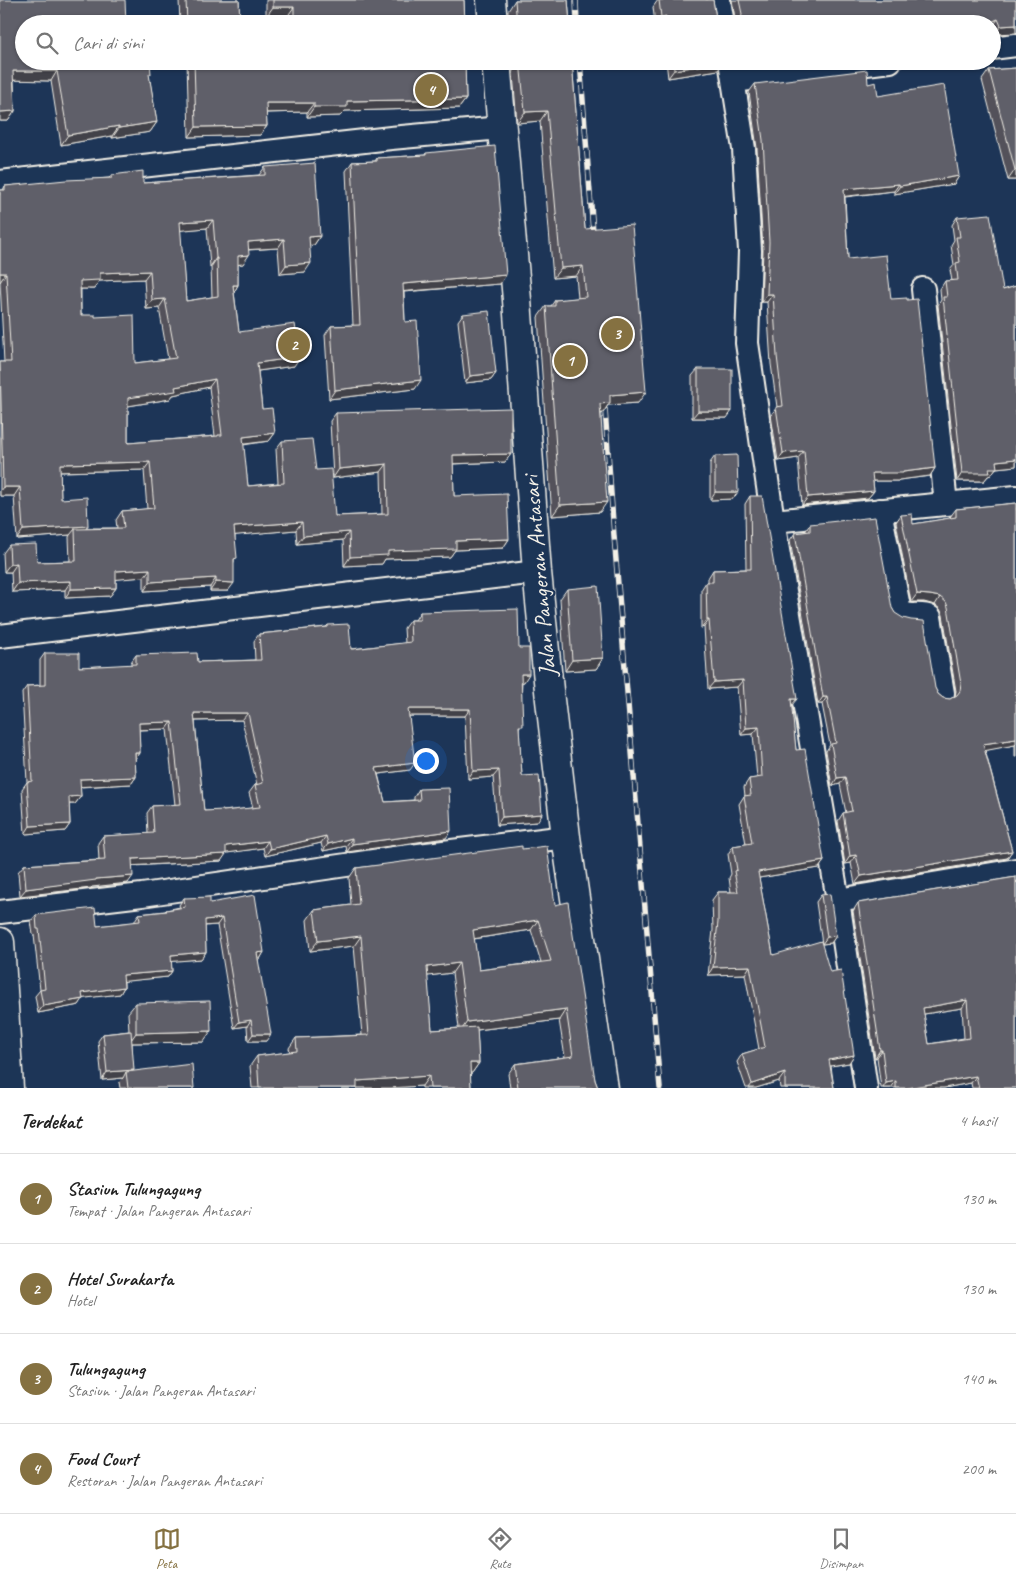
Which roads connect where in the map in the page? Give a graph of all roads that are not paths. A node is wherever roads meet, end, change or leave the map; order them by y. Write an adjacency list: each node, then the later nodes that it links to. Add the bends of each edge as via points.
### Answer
1 (491, 0): 3 (main road)
2 (719, 0): 4 (street)
3 (492, 15)
4 (722, 15)
5 (1016, 45): 6 (street)
6 (1001, 47)
7 (497, 70): 10 (main road, Jalan Pangeran Antasari)
8 (748, 70): 9 (street)
9 (732, 71): 16 (street, via 744,149 750,251 747,343)
10 (501, 128): 11 (street); 17 (main road, Jalan Pangeran Antasari)
11 (0, 182)
12 (924, 289): 14 (street)
13 (1016, 497): 14 (street)
14 (946, 504): 15 (street)
15 (880, 510): 16 (street); 19 (street, via 900,612 930,617)
16 (773, 521): 22 (street)
17 (537, 572): 18 (street); 20 (main road, Jalan Pangeran Antasari)
18 (0, 636)
19 (943, 693)
20 (566, 836): 23 (street); 26 (main road, Jalan Pangeran Antasari)
21 (1016, 870): 22 (street)
22 (838, 900): 27 (street)
23 (0, 912)
24 (0, 942): 25 (main road)
25 (9, 1088)
26 (603, 1088)
27 (866, 1088)

